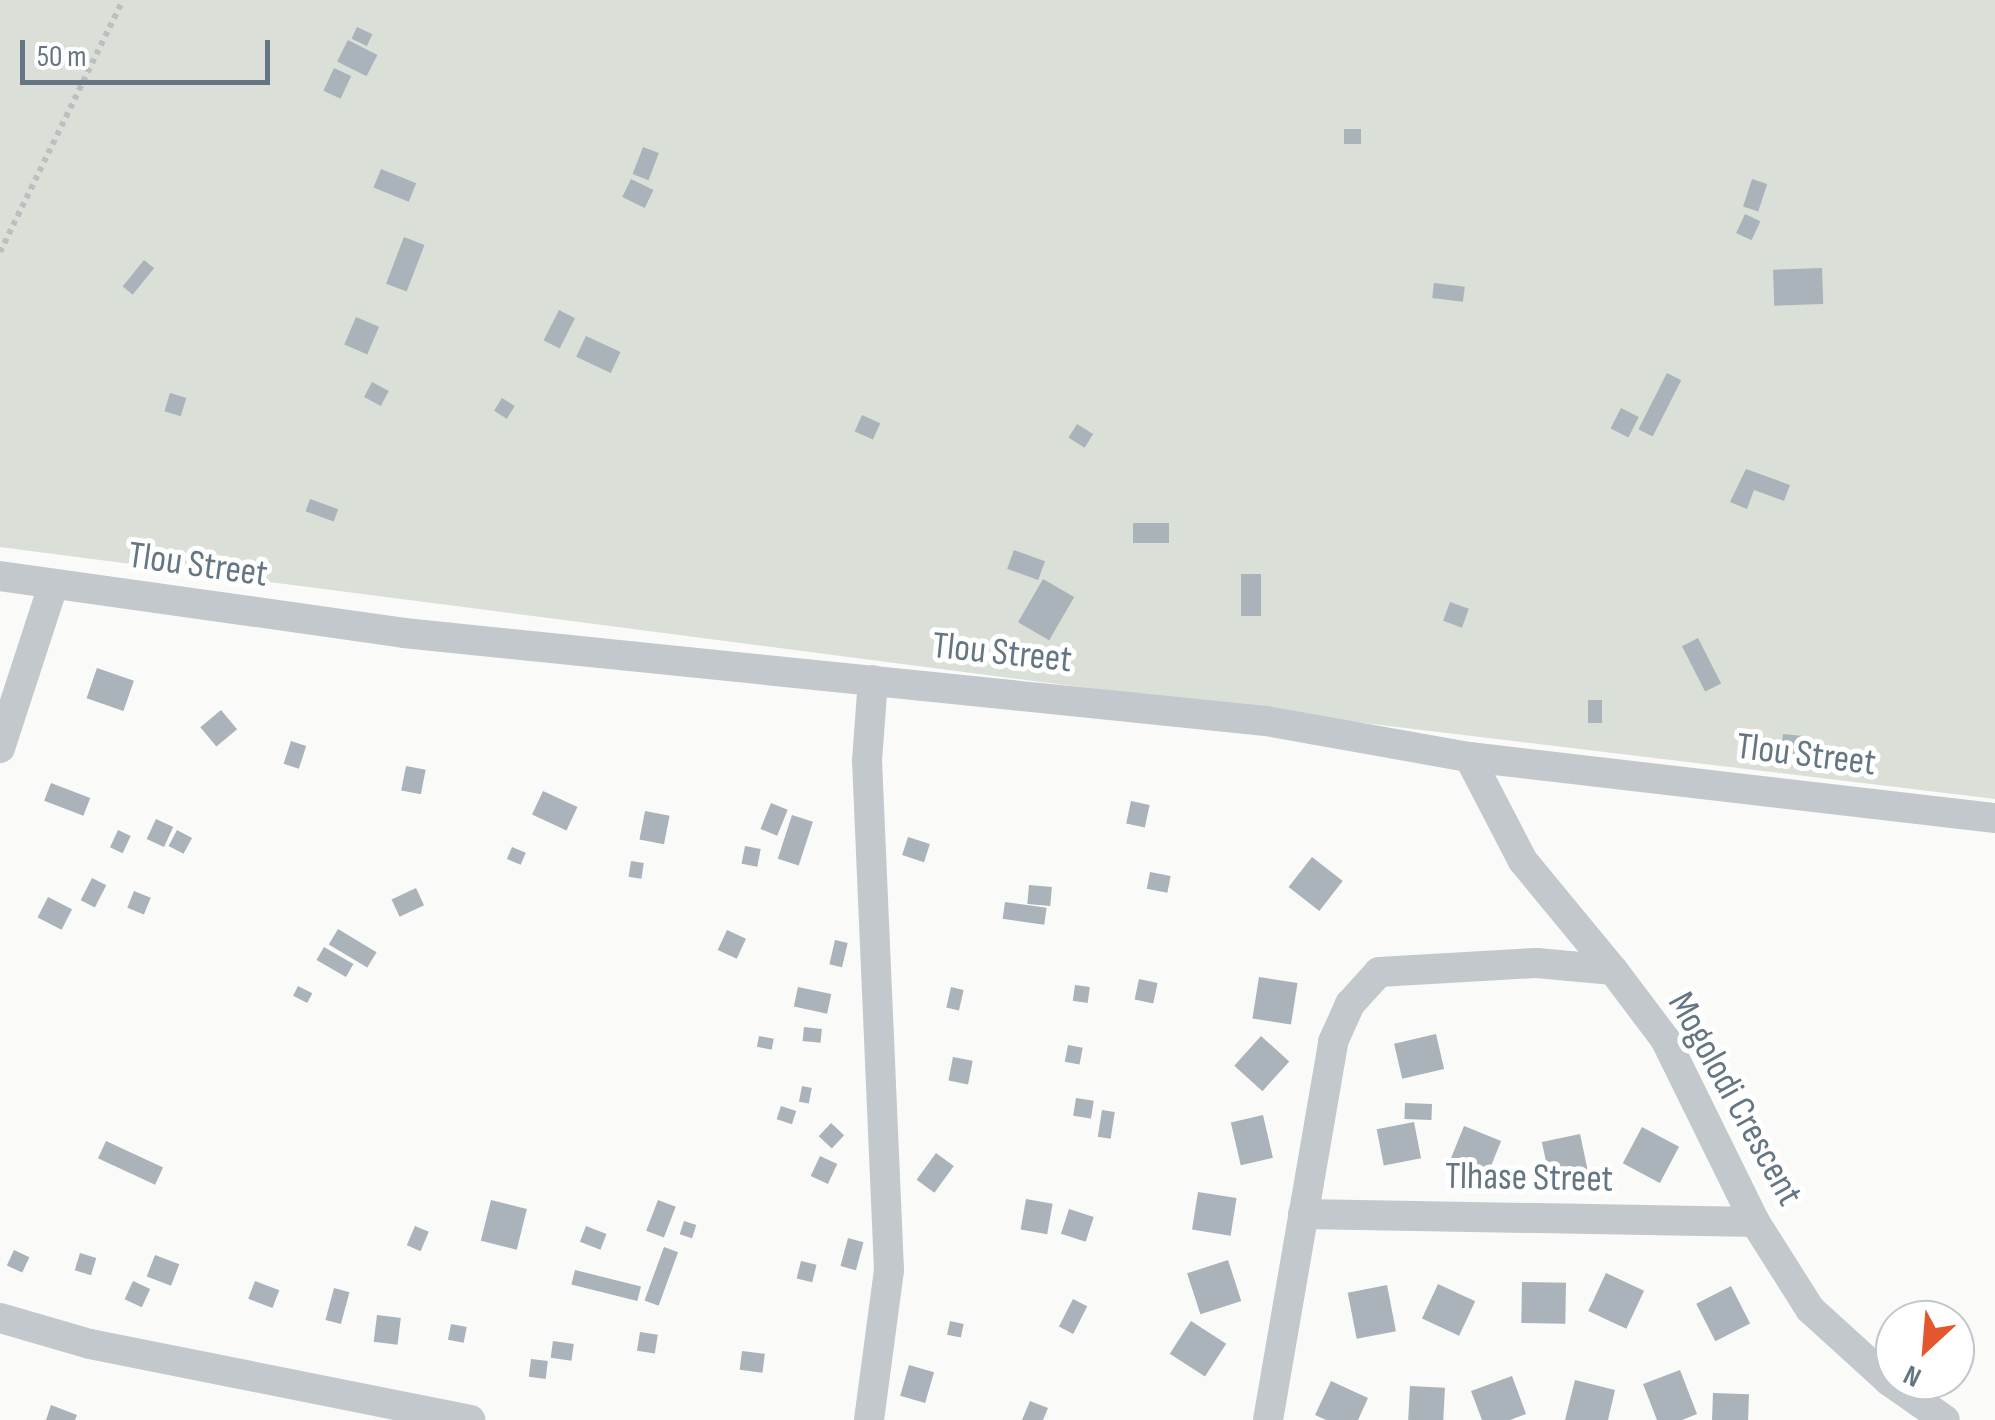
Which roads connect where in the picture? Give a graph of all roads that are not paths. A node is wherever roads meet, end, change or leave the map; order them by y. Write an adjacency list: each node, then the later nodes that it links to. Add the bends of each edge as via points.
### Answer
1 (0, 576): 2 (street, Tlou Street)
2 (53, 586): 3 (street, Tlou Street, via 404,633); 4 (street)
3 (872, 680): 5 (street, Tlou Street, via 1266,721); 12 (street, via 867,761 889,1270)
4 (0, 748)
5 (1469, 757): 6 (street, Tlou Street); 7 (street, Mogolodi Crescent, via 1523,861)
6 (1995, 818)
7 (1613, 970): 8 (street, via 1537,963 1379,972 1350,1004 1333,1042); 9 (street, Mogolodi Crescent, via 1665,1039)
8 (1302, 1214): 9 (street, Tlhase Street); 13 (street)
9 (1755, 1222): 14 (street, Mogolodi Crescent, via 1810,1309 1889,1381)
10 (0, 1318): 11 (street, via 90,1344)
11 (470, 1420)
12 (870, 1420)
13 (1268, 1420)
14 (1946, 1420)

